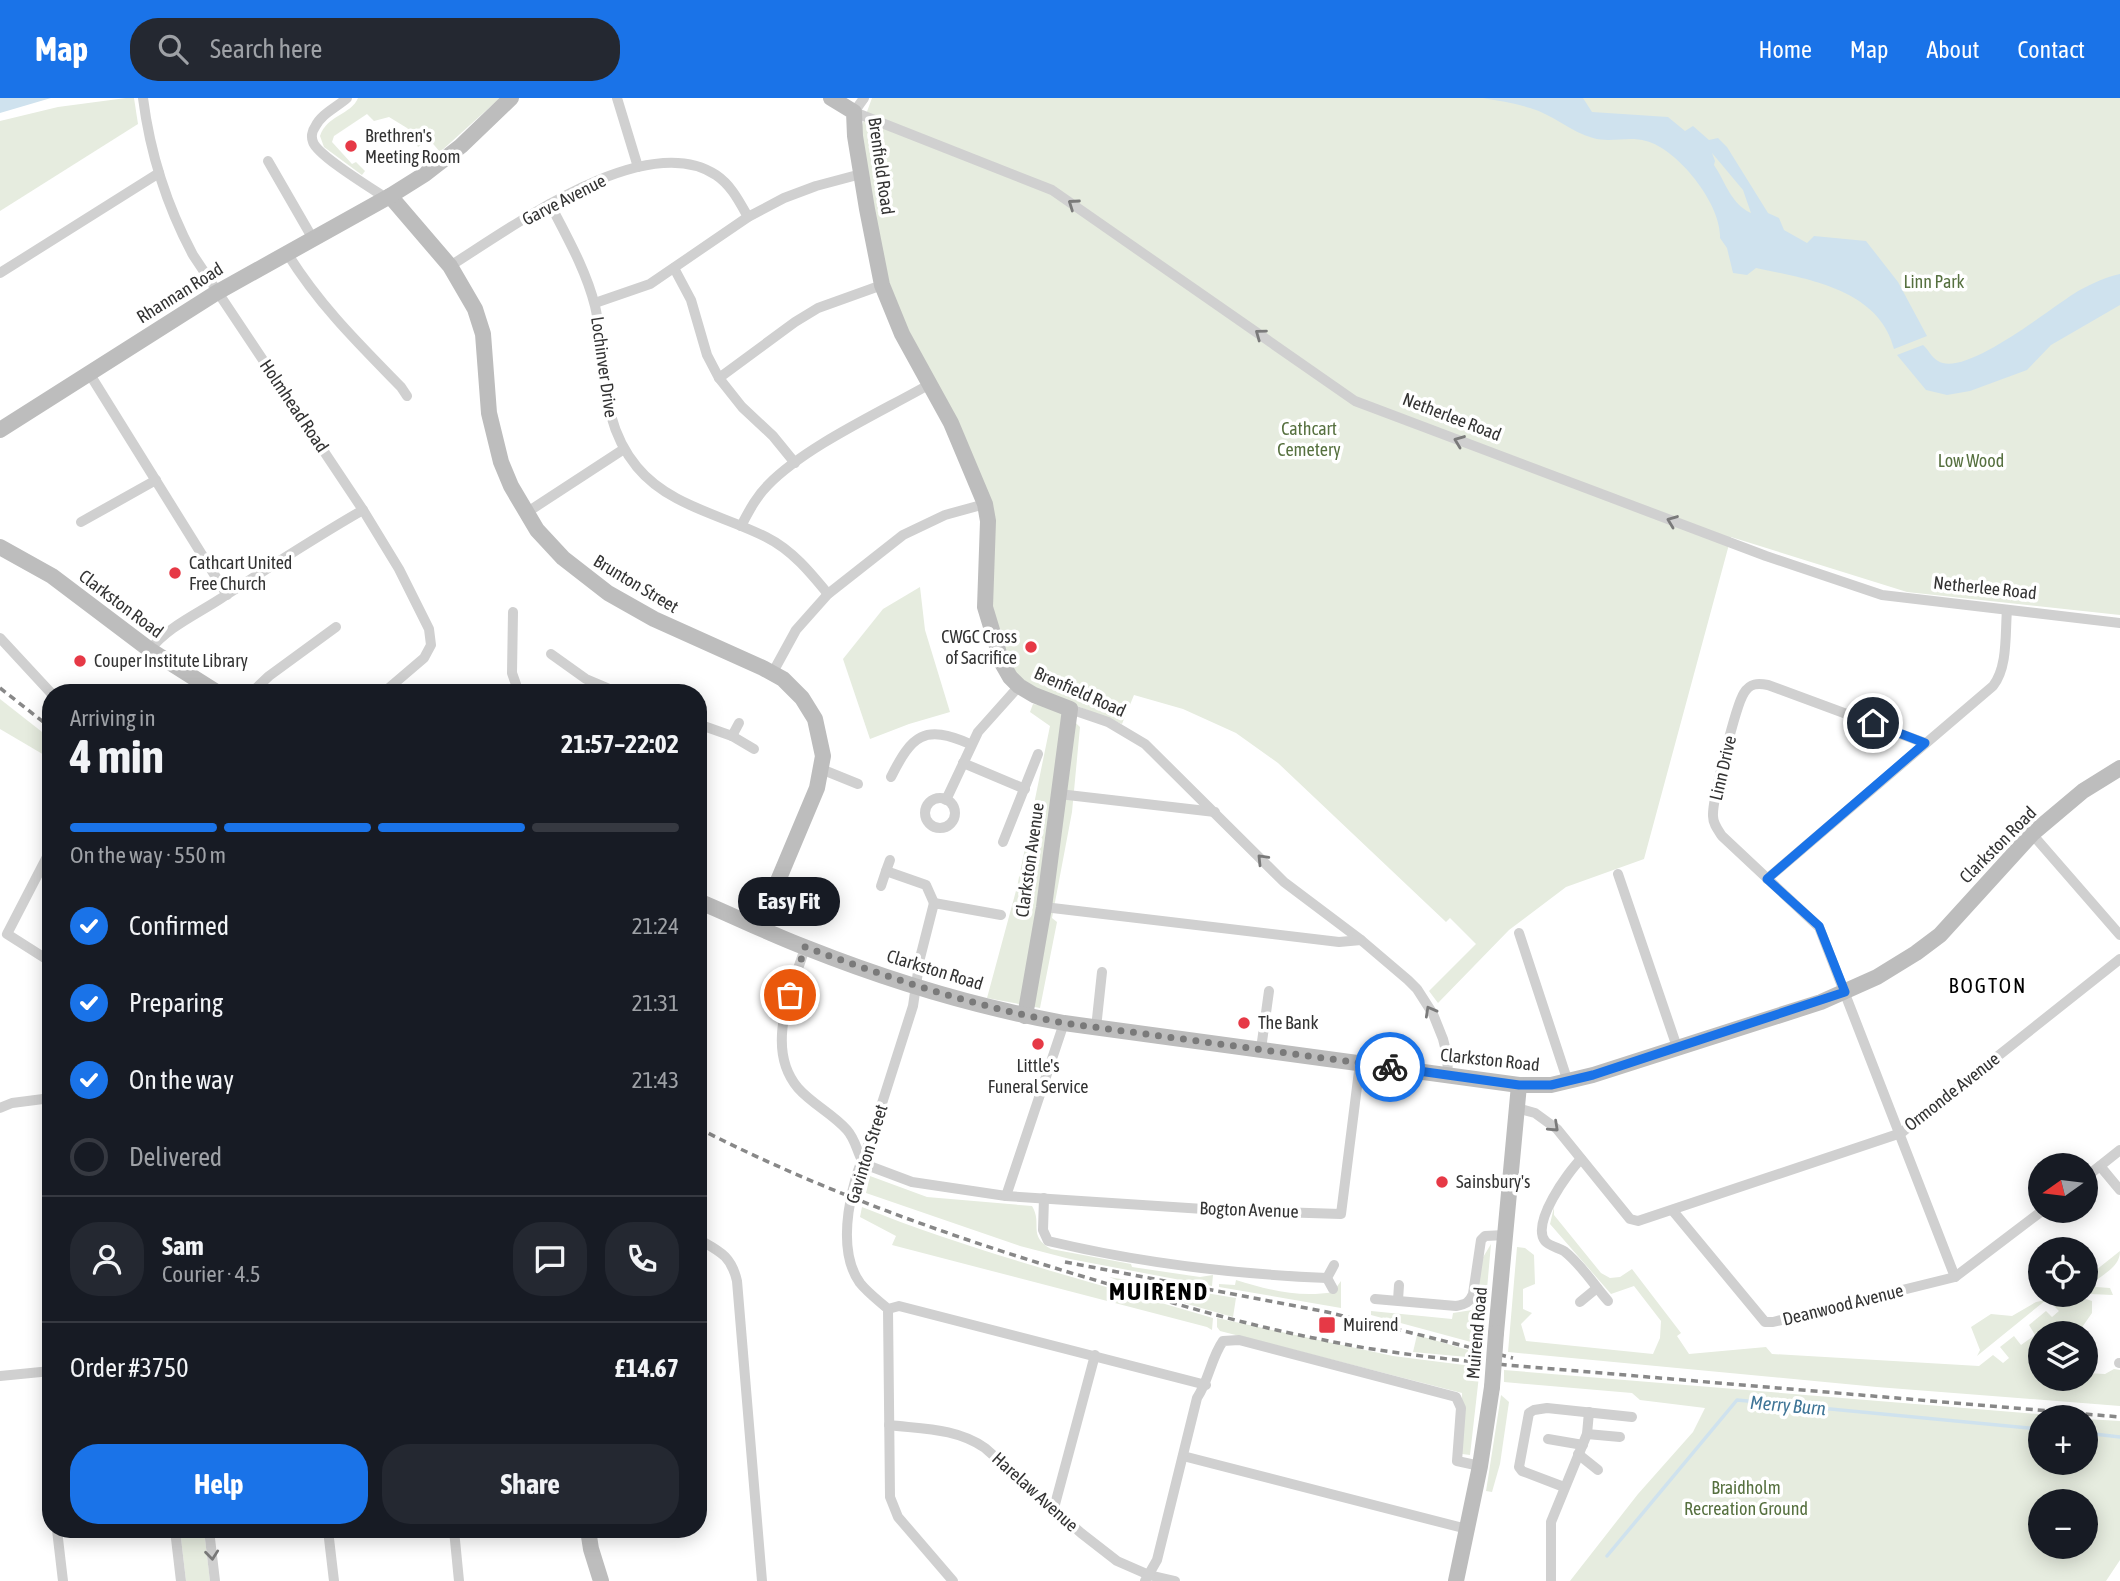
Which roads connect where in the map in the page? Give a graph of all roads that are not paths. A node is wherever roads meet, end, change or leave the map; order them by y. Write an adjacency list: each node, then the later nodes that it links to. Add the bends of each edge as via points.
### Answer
1 (143, 98): 10 (street, Holmhead Road)
2 (347, 98): 12 (street, via 321,118 311,136 313,144)
3 (512, 98): 12 (street, via 444,161)
4 (617, 98): 9 (street)
5 (831, 98): 7 (street, Netherlee Road)
6 (864, 98): 7 (street)
7 (854, 111): 11 (street, Brenfield Road); 39 (street, Netherlee Road, one-way to 7, via 1882,595 1736,545 1355,401 1052,190)
8 (268, 161): 15 (street)
9 (638, 167): 13 (street, Garve Avenue); 14 (street, Garve Avenue, via 676,161 706,169 726,183)
10 (159, 173): 19 (street); 21 (street, Holmhead Road, via 178,226)
11 (861, 174): 14 (street, via 784,198); 20 (street, Brenfield Road)
12 (388, 197): 15 (street, Rhannan Road); 17 (street, Brunton Street)
13 (550, 204): 17 (street, Garve Avenue); 22 (street, Lochinver Drive)
14 (748, 217): 18 (street)
15 (313, 239): 16 (street, Rhannan Road)
16 (287, 253): 21 (street, Rhannan Road); 26 (street, via 346,333)
17 (450, 266): 33 (street, Brunton Street, via 480,320 492,429 506,474)
18 (674, 268): 22 (street, via 636,290); 24 (street, via 691,300 707,355)
19 (0, 273)
20 (882, 285): 24 (street, via 806,315); 25 (street, Brenfield Road)
21 (216, 293): 23 (street, Rhannan Road); 32 (street, Holmhead Road)
22 (594, 303): 28 (street, Lochinver Drive, via 607,408)
23 (89, 373): 27 (street, Rhannan Road); 30 (street)
24 (719, 378): 29 (street)
25 (930, 384): 29 (street); 31 (street, Brenfield Road)
26 (407, 396)
27 (0, 430)
28 (624, 449): 33 (street); 35 (street, Lochinver Drive, via 660,488)
29 (794, 463): 35 (street, via 762,492)
30 (156, 480): 34 (street); 37 (street)
31 (985, 504): 38 (street, via 945,515 902,536); 53 (street, Brenfield Road, via 985,607 1002,663)
32 (363, 510): 37 (street); 50 (street, Holmhead Road, via 399,569 431,637 424,658)
33 (526, 513): 46 (street, Brunton Street, via 563,558 608,593 683,633)
34 (81, 522)
35 (741, 526): 38 (street, Lochinver Drive, via 783,547)
36 (0, 547): 44 (street, Clarkston Road, via 52,576)
37 (227, 594): 44 (street)
38 (828, 594): 46 (street, via 796,629)
39 (2007, 610): 41 (street, Netherlee Road); 58 (street, via 1998,680)
40 (513, 612): 51 (street)
41 (2120, 622)
42 (336, 627): 49 (street)
43 (0, 638): 47 (street)
44 (150, 650): 48 (street, Clarkston Road)
45 (551, 654): 52 (street)
46 (773, 672): 64 (street, Brunton Street, via 810,708 821,743)
47 (43, 684)
48 (204, 684)
49 (261, 684)
50 (394, 684)
51 (516, 684)
52 (598, 684)
53 (1019, 687): 54 (street, Brenfield Road); 59 (street)
54 (1070, 709): 68 (street, Clarkston Avenue); 70 (street, Brenfield Road, via 1108,722 1145,744)
55 (739, 723): 57 (street)
56 (707, 727): 57 (street)
57 (732, 736): 60 (street)
58 (1925, 743): 75 (street); 75 (street, Linn Drive, via 1768,685 1750,685 1733,724 1713,818 1722,836)
59 (970, 744): 62 (street); 65 (street, via 947,736 923,736 908,746)
60 (754, 749)
61 (1038, 754): 67 (street)
62 (962, 763): 67 (street); 69 (street)
63 (2120, 768): 71 (street, Clarkston Road, via 2083,791)
64 (821, 769): 66 (street); 81 (street, Brunton Street)
65 (891, 777)
66 (858, 784)
67 (1025, 789): 72 (street)
68 (1059, 794): 70 (street); 79 (street, Clarkston Avenue)
69 (946, 800)
70 (1215, 812): 84 (street, Brenfield Road, one-way to 70, via 1284,882)
71 (2032, 834): 83 (street); 91 (street, Clarkston Road, via 1940,935 1885,973)
72 (1003, 842)
73 (42, 866): 86 (street, via 6,934)
74 (1618, 874): 95 (street)
75 (1767, 879): 91 (street, Linn Drive, via 1819,926)
76 (881, 886): 77 (street, via 888,865 926,885)
77 (934, 903): 80 (street); 89 (street, Gavinton Street)
78 (707, 905): 81 (street, Clarkston Road)
79 (1044, 907): 84 (street, via 1339,942); 92 (street, Clarkston Avenue)
80 (1001, 915)
81 (759, 926): 85 (street, Clarkston Road)
82 (1519, 933): 99 (street)
83 (2120, 935)
84 (1361, 940): 98 (street, Brenfield Road, one-way to 84, via 1443,1040 1417,989)
85 (805, 947): 89 (street, Clarkston Road); 107 (street, via 783,1018 783,1053 795,1085 847,1129)
86 (42, 956)
87 (2120, 958): 104 (street, Ormonde Avenue)
88 (1102, 972): 94 (street)
89 (916, 987): 92 (street, Clarkston Road); 107 (street, Gavinton Street)
90 (1269, 992): 96 (street)
91 (1845, 992): 95 (street, Clarkston Road); 104 (street, Linn Drive)
92 (1025, 1016): 93 (street, Clarkston Road)
93 (1064, 1023): 94 (street, Clarkston Road); 110 (street)
94 (1096, 1028): 96 (street, Clarkston Road)
95 (1677, 1047): 99 (street, Clarkston Road)
96 (1261, 1049): 97 (street, Clarkston Road)
97 (1360, 1063): 98 (street, Clarkston Road); 111 (street, Bogton Avenue, via 1341,1214)
98 (1448, 1075): 100 (street, Clarkston Road)
99 (1568, 1082): 100 (street, Clarkston Road)
100 (1519, 1085): 103 (street, Muirend Road)
101 (42, 1100): 102 (street)
102 (1, 1107)
103 (1517, 1108): 106 (street, one-way to 106, via 1548,1120); 114 (street, Muirend Road)
104 (1901, 1133): 112 (street, Ormonde Avenue); 117 (street, Linn Drive)
105 (2120, 1150): 108 (street)
106 (1581, 1159): 112 (street, Ormonde Avenue, via 1630,1219 1638,1222); 120 (street, via 1546,1211 1542,1235 1573,1259)
107 (861, 1160): 110 (street, Bogton Avenue, via 912,1182); 126 (street, Gavinton Street, via 848,1217 848,1255 860,1283)
108 (2100, 1166): 109 (street)
109 (2120, 1190)
110 (1006, 1196): 111 (street, Bogton Avenue)
111 (1044, 1198): 118 (street, via 1043,1230 1048,1241 1146,1262)
112 (1673, 1211): 117 (street, Deanwood Avenue, via 1765,1322)
113 (2028, 1222): 117 (street, Deanwood Avenue)
114 (1505, 1235): 123 (street, via 1485,1236 1481,1241 1470,1301 1456,1306); 138 (street, Muirend Road, bridge)
115 (707, 1244): 156 (street, via 732,1263 737,1281)
116 (1334, 1265): 118 (street)
117 (1955, 1277)
118 (1327, 1278): 121 (street)
119 (1399, 1285): 123 (street)
120 (1597, 1288): 124 (street); 125 (street)
121 (1333, 1289)
122 (1374, 1299): 123 (street)
123 (1398, 1300)
124 (1608, 1301)
125 (1580, 1302)
126 (888, 1309): 127 (street, via 904,1307); 133 (street)
127 (1095, 1355): 130 (street); 141 (street)
128 (42, 1372): 129 (street)
129 (0, 1376)
130 (1206, 1385): 137 (street, via 1197,1398); 138 (street, via 1223,1341 1238,1340 1447,1393 1461,1408 1457,1461)
131 (1590, 1412): 132 (street); 136 (street); 140 (street, via 1547,1408 1529,1413 1519,1467)
132 (1632, 1417)
133 (889, 1425): 141 (street, Harelaw Avenue, via 958,1433 972,1439); 157 (street, via 893,1507)
134 (1620, 1437): 136 (street)
135 (1549, 1439): 136 (street)
136 (1583, 1444): 139 (street); 140 (street)
137 (1183, 1456): 142 (street); 149 (street, via 1157,1560)
138 (1480, 1466): 142 (street, Muirend Road)
139 (1598, 1470)
140 (1564, 1487): 160 (street, via 1551,1521)
141 (1055, 1508): 149 (street, Harelaw Avenue, via 1117,1561)
142 (1467, 1529): 159 (street, Muirend Road)
143 (58, 1538): 150 (street)
144 (176, 1538): 151 (street)
145 (210, 1538): 152 (street, one-way to 152)
146 (329, 1538): 153 (street)
147 (455, 1538): 154 (street)
148 (589, 1538): 155 (street)
149 (1147, 1578): 158 (street, Harelaw Avenue)
150 (63, 1581)
151 (181, 1581)
152 (215, 1581)
153 (334, 1581)
154 (459, 1581)
155 (601, 1581)
156 (762, 1581)
157 (953, 1581)
158 (1175, 1581)
159 (1456, 1581)
160 (1551, 1581)

